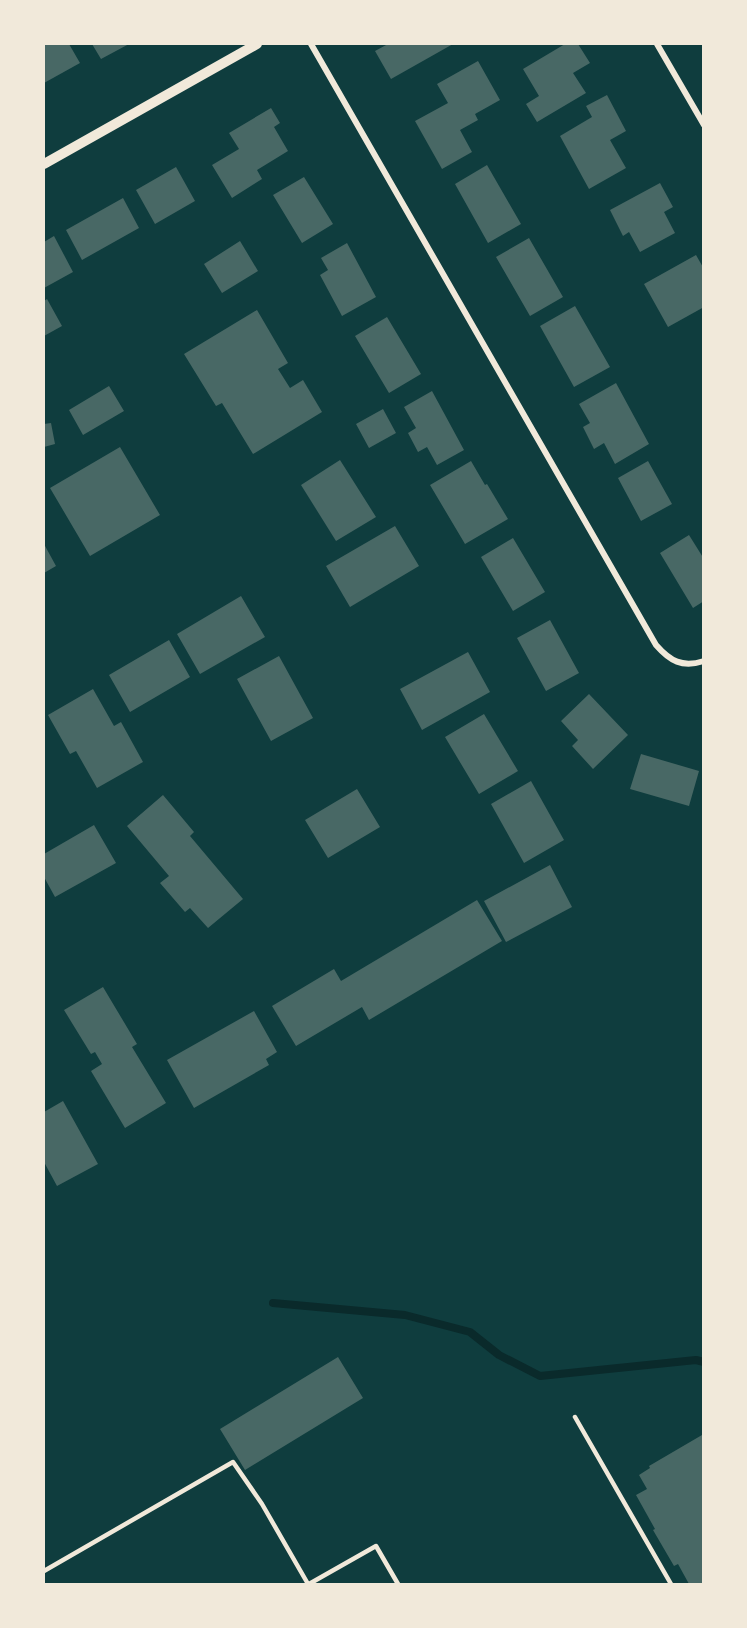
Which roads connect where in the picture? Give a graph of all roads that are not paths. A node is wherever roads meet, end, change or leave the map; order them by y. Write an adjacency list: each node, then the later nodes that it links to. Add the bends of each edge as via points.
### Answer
1 (257, 44): 5 (street)
2 (311, 44): 6 (street, via 656,645 675,662)
3 (657, 44): 4 (street)
4 (704, 125)
5 (44, 164)
6 (704, 661)
7 (575, 1417): 11 (lane)
8 (44, 1571): 9 (lane, via 233,1462)
9 (308, 1584): 10 (lane, via 376,1546)
10 (398, 1584)
11 (671, 1584)

